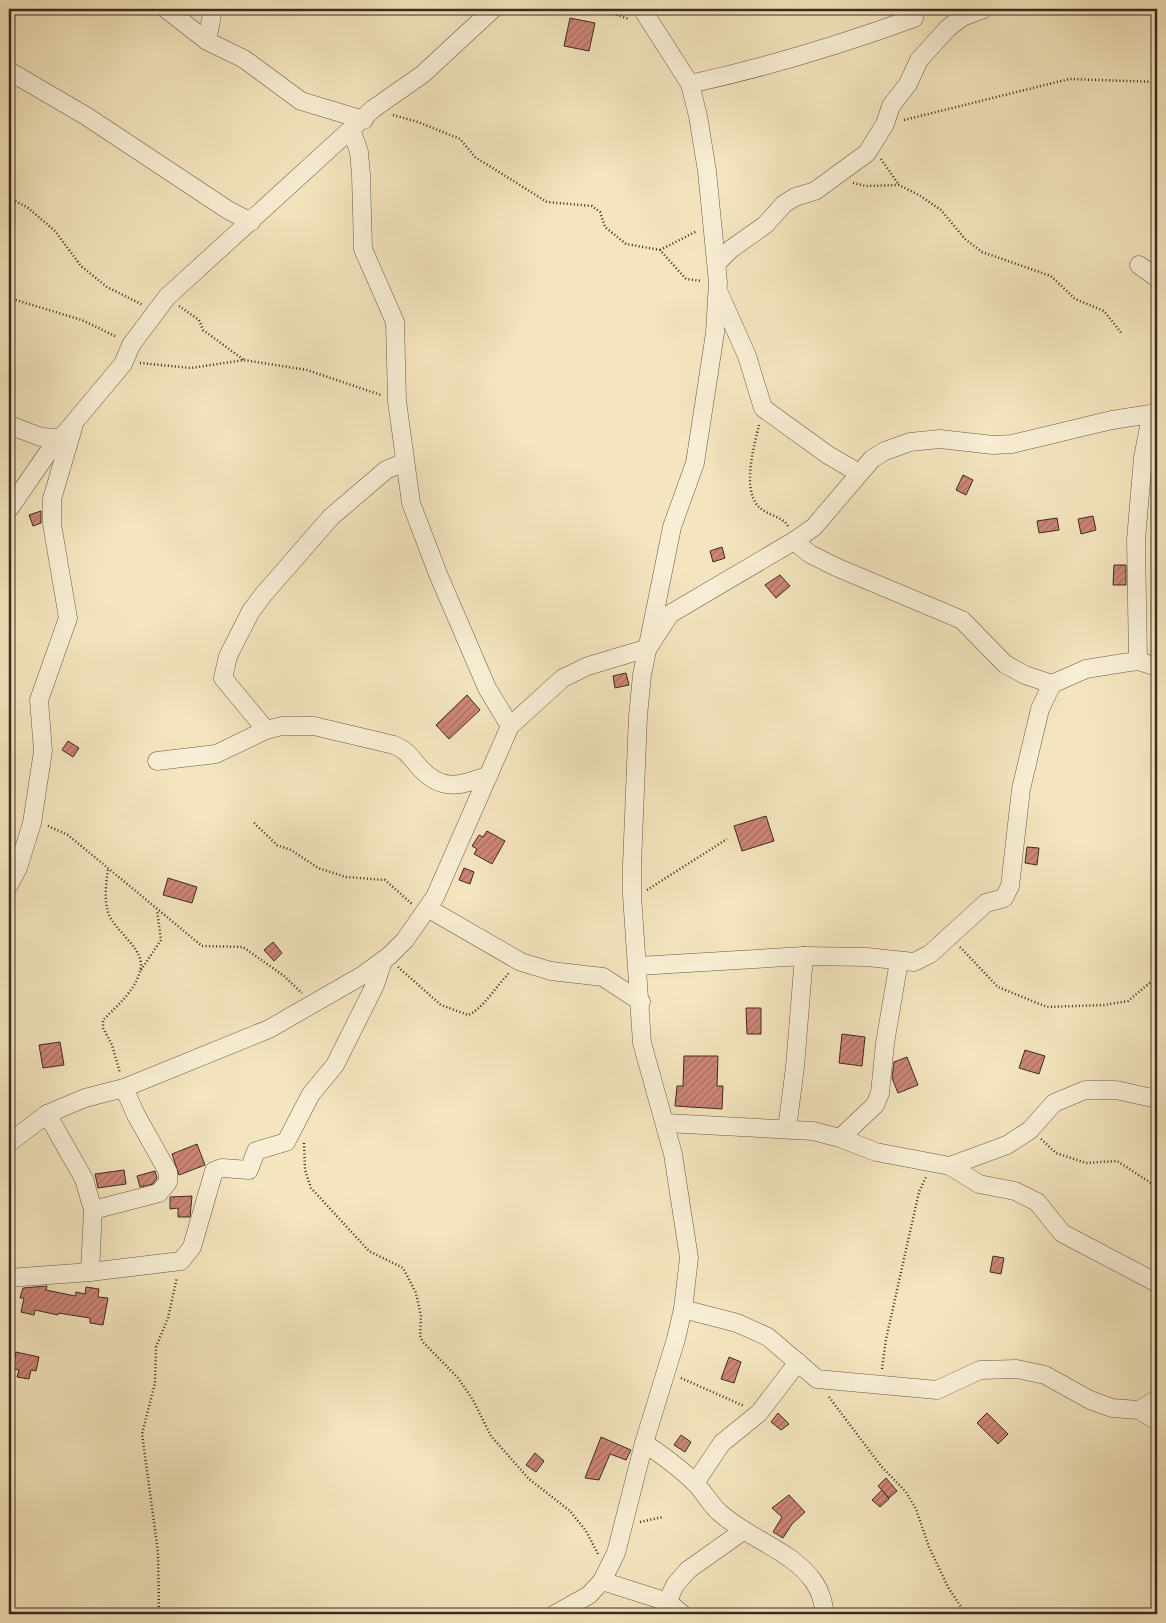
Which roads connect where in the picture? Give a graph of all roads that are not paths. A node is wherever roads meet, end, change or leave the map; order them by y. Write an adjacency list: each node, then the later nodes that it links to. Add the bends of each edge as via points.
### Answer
1 (166, 9): 7 (street)
2 (213, 9): 7 (street)
3 (493, 9): 10 (street, via 423,74)
4 (642, 9): 9 (street)
5 (984, 9): 12 (street, via 962,17 919,60 867,153 815,191 784,204 765,225)
6 (914, 18): 9 (street, via 838,46)
7 (207, 40): 10 (street, via 244,59 301,101)
8 (9, 71): 11 (street, via 86,116)
9 (690, 84): 12 (street, via 698,116)
10 (363, 119): 11 (street); 20 (street, via 359,152 363,249 395,322 397,401)
11 (251, 222): 17 (street, via 167,298 131,345 123,364)
12 (717, 263): 15 (street)
13 (1139, 265): 14 (street)
14 (1157, 278)
15 (718, 288): 21 (street, via 747,356 763,408); 24 (street, via 716,333 695,463 672,527)
16 (1154, 414): 21 (street, via 1112,420 1012,444 940,439 910,442 885,451); 25 (street, via 1143,458 1136,540)
17 (75, 423): 19 (street); 32 (street, via 52,499 52,524 68,618 39,700 43,751 32,822 18,868)
18 (9, 425): 19 (street, via 41,437)
19 (61, 438): 22 (street)
20 (405, 462): 28 (street, via 411,503 438,574 488,688); 29 (street, via 386,470 330,517 251,611 228,656 224,678)
21 (859, 473): 23 (street, via 814,527)
22 (9, 509)
23 (794, 541): 24 (street, via 670,614); 27 (street, via 810,554 836,567 962,620 1006,664 1025,675)
24 (648, 648): 28 (street, via 588,666 562,678); 37 (street, via 638,716 632,895)
25 (1138, 662): 26 (street); 27 (street, via 1086,669)
26 (1157, 667)
27 (1052, 684): 36 (street, via 1040,709 1021,789 1010,886 1004,898 986,903 930,954 914,962)
28 (510, 726): 31 (street)
29 (266, 730): 30 (street, via 216,754); 31 (street, via 282,726 314,726 394,744 406,750 422,770 440,783 455,786)
30 (157, 761)
31 (489, 775): 33 (street)
32 (9, 884)
33 (429, 910): 35 (street); 38 (street, via 521,962 551,971 603,977)
34 (804, 956): 36 (street); 37 (street); 43 (street)
35 (386, 959): 39 (street, via 314,1004 238,1043); 48 (street, via 335,1065 311,1094 286,1142 256,1151 249,1170 222,1168 214,1171 192,1247 181,1261)
36 (899, 961): 44 (street, via 880,1093 875,1105)
37 (638, 966): 38 (street)
38 (640, 1002): 42 (street, via 642,1043)
39 (124, 1088): 41 (street, via 85,1098); 47 (street, via 168,1172 168,1182 159,1193)
40 (1157, 1100): 46 (street, via 1116,1090 1084,1090 1054,1103 1030,1130 1007,1145)
41 (48, 1114): 45 (street); 47 (street, via 84,1179)
42 (666, 1123): 43 (street); 51 (street, via 688,1241)
43 (787, 1128): 44 (street)
44 (840, 1138): 46 (street, via 876,1152)
45 (9, 1143)
46 (950, 1166): 50 (street, via 979,1184 1015,1191 1038,1202 1062,1233)
47 (93, 1210): 48 (street)
48 (90, 1272): 49 (street)
49 (9, 1278)
50 (1157, 1283)
51 (683, 1308): 52 (street, via 737,1323 768,1337); 56 (street)
52 (798, 1362): 54 (street, via 817,1379 937,1390 980,1370 1017,1369 1045,1375 1090,1400 1112,1408); 57 (street, via 759,1413 722,1444)
53 (1157, 1399): 54 (street)
54 (1139, 1410): 55 (street)
55 (1157, 1421)
56 (644, 1443): 57 (street); 59 (street, via 624,1526)
57 (695, 1483): 58 (street, via 718,1512)
58 (743, 1531): 60 (street, via 688,1570 675,1585); 63 (street, via 796,1563 823,1597)
59 (606, 1575): 60 (street); 61 (street, via 589,1595)
60 (665, 1608): 62 (street)
61 (555, 1614)
62 (682, 1614)
63 (825, 1614)

